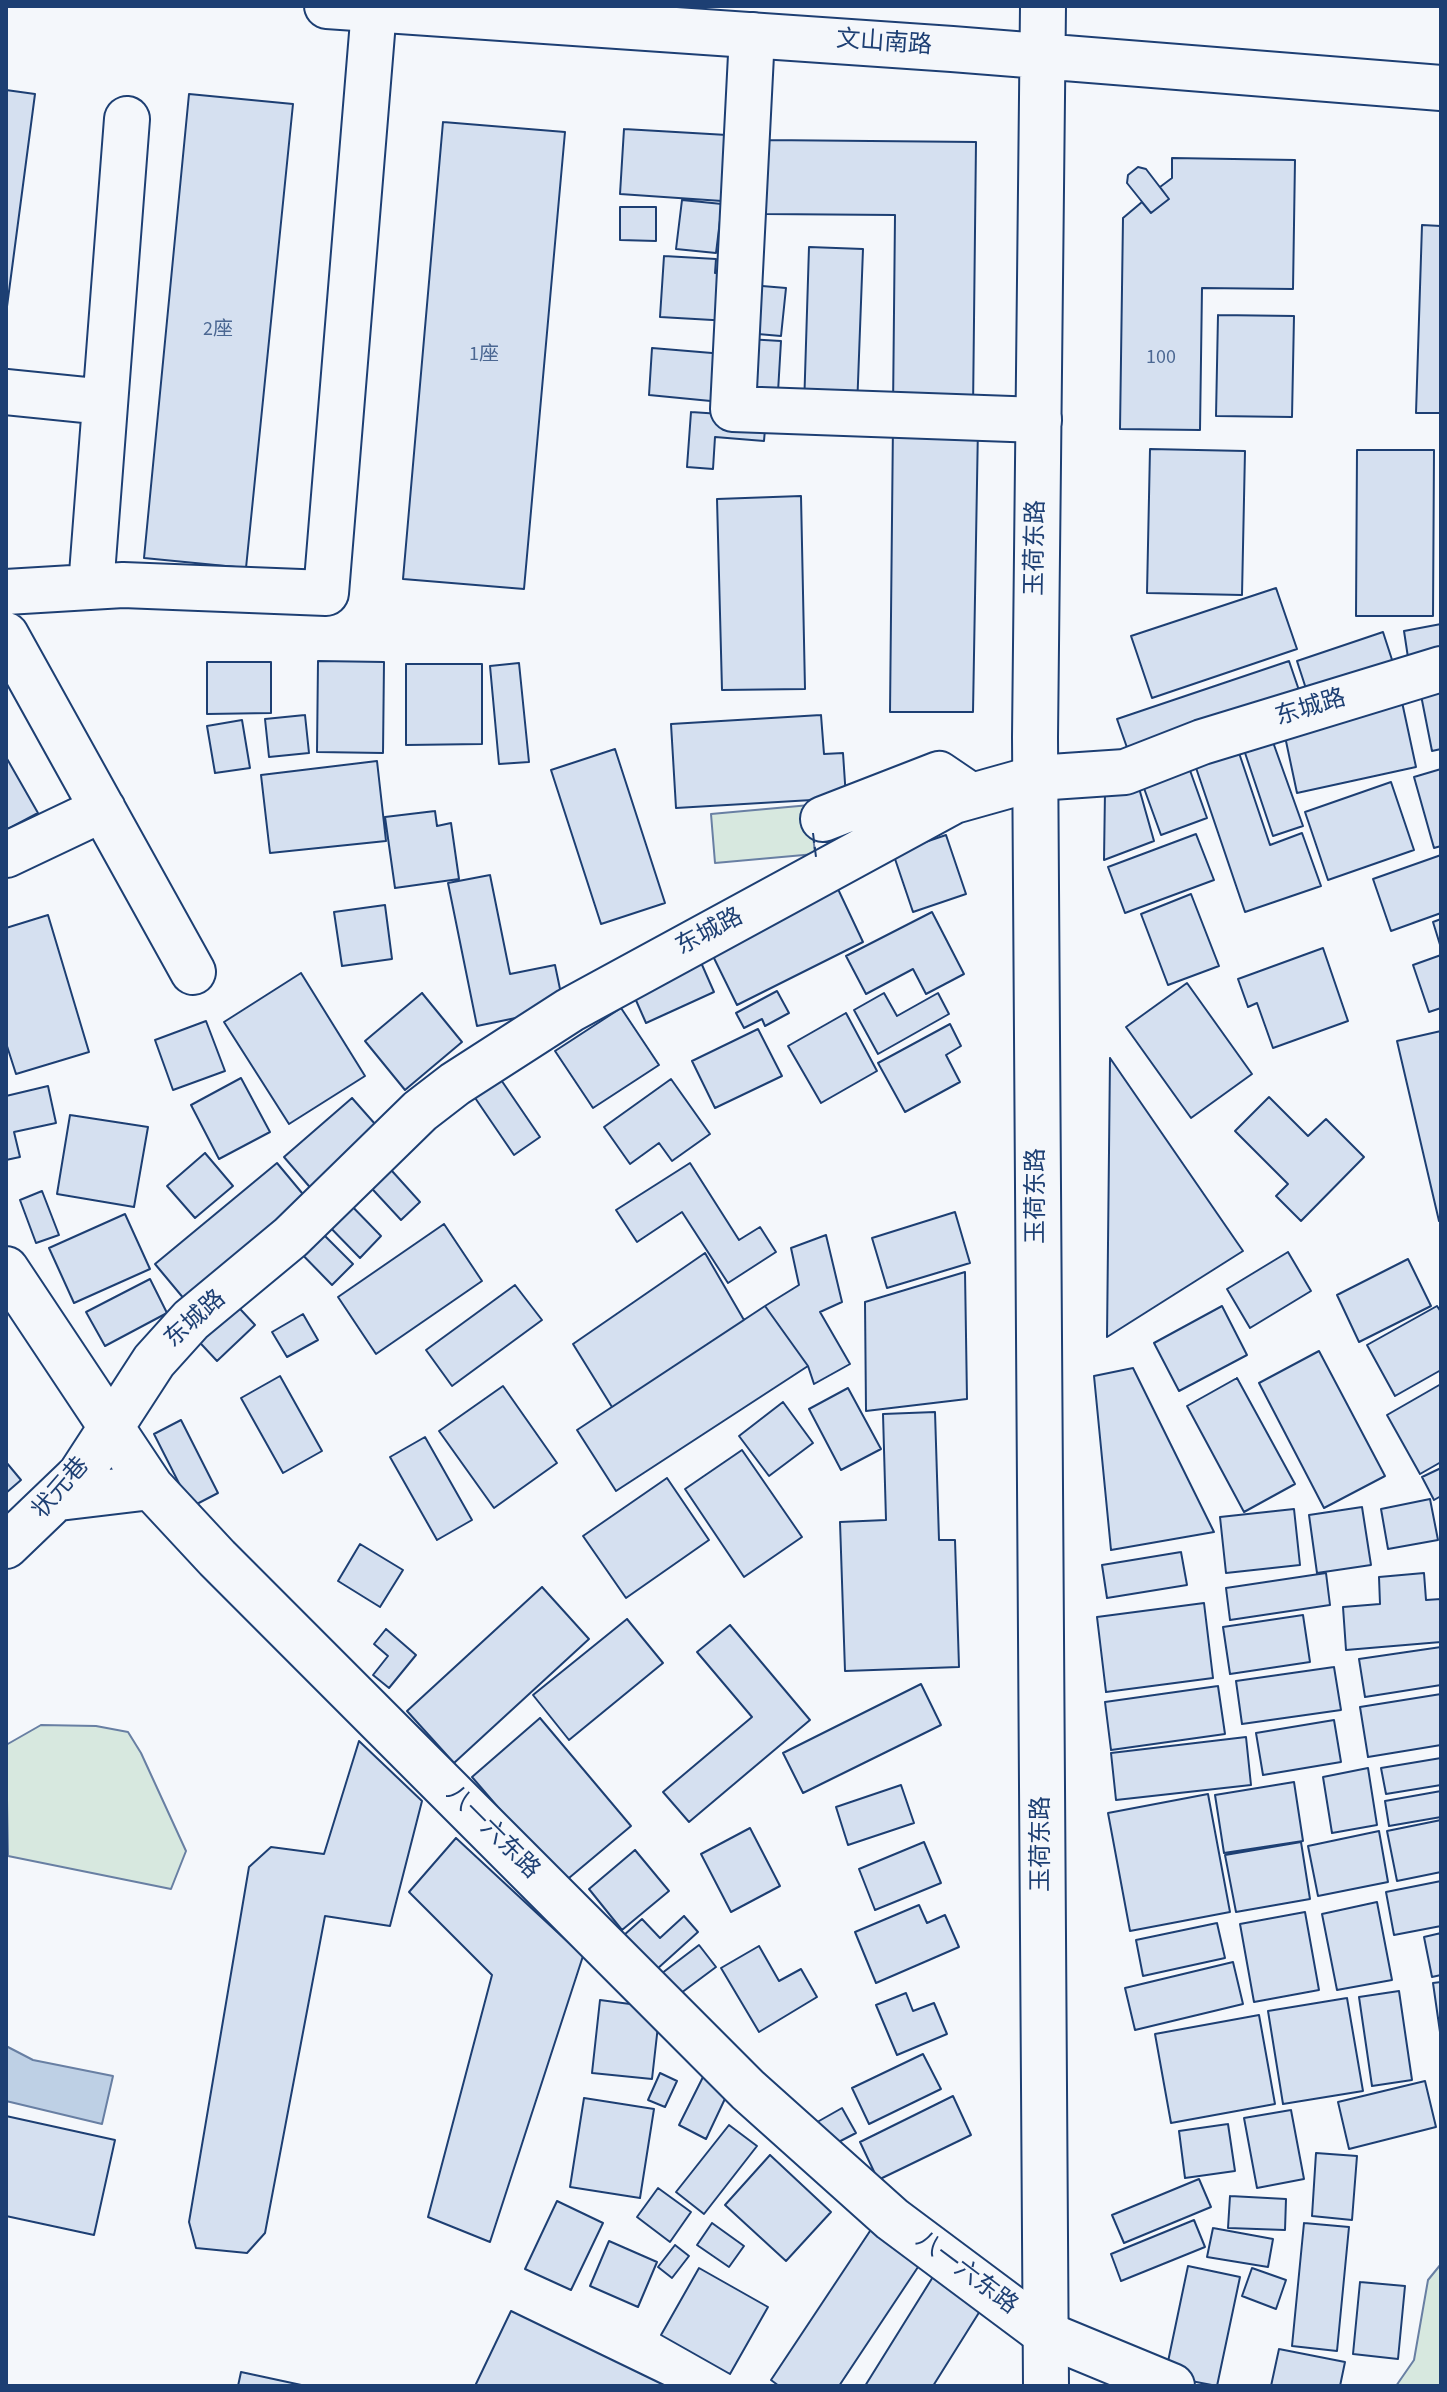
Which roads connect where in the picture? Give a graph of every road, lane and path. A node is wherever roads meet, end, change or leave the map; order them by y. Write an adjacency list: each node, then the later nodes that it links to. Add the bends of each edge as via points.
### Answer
1 (327, 6): 3 (street, 文山南路)
2 (1043, 6): 5 (street, 玉荷东路)
3 (374, 9): 4 (street, 文山南路); 11 (street, via 326,593)
4 (752, 35): 5 (street, 文山南路); 10 (street, via 733,409)
5 (1043, 56): 6 (street, 文山南路); 10 (street, 玉荷东路)
6 (1441, 88)
7 (127, 119): 9 (street)
8 (6, 392): 9 (street)
9 (105, 402): 11 (street)
10 (1039, 420): 15 (street, 玉荷东路)
11 (91, 587): 12 (street)
12 (6, 592)
13 (6, 635): 17 (street)
14 (1441, 669): 15 (street, 东城路, via 1202,742 1125,772)
15 (1036, 778): 16 (street, 东城路); 26 (street, 玉荷东路)
16 (970, 795): 18 (street, via 939,774); 22 (street, 东城路, via 623,980 455,1084 408,1122 291,1237 170,1340)
17 (103, 809): 19 (street); 20 (street)
18 (823, 819)
19 (6, 855)
20 (193, 972)
21 (6, 1269): 22 (street, 八一六东路)
22 (110, 1425): 23 (street, 八一六东路); 24 (street, 状元巷, via 80,1475)
23 (151, 1487): 24 (street); 26 (street, 八一六东路, via 748,2090 892,2219)
24 (59, 1498): 25 (street, 状元巷)
25 (6, 1546)
26 (1046, 2334): 27 (street, 玉荷东路); 28 (street, 八一六东路)
27 (1046, 2386)
28 (1172, 2386)

